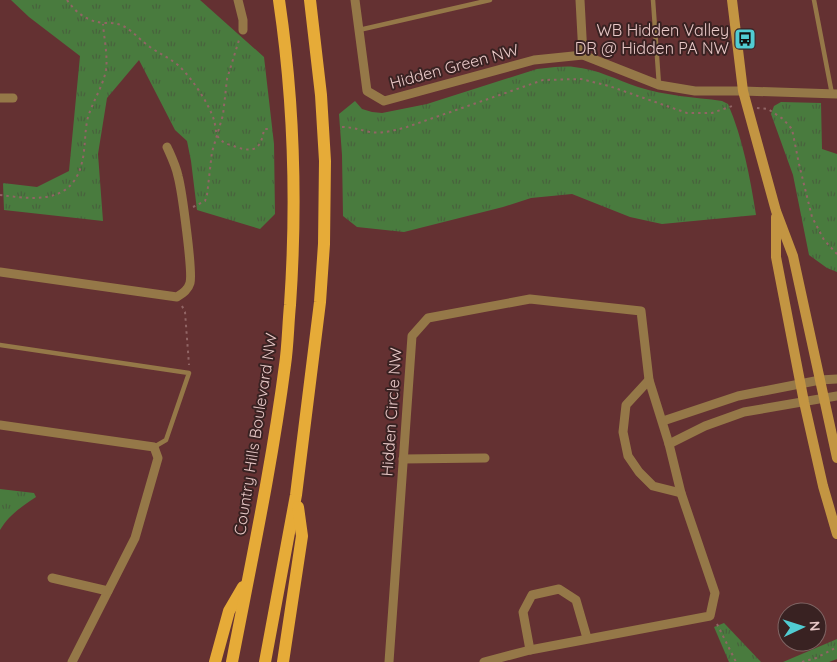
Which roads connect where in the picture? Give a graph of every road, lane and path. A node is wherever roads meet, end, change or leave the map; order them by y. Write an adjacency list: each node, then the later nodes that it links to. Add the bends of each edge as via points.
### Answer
1 (67, 0): 11 (path, via 83,17)
2 (238, 0): 12 (street)
3 (279, 0): 51 (main road, Country Hills Boulevard NW, via 293,128 294,249 285,364)
4 (310, 0): 48 (main road, via 325,161 324,244)
5 (355, 0): 13 (street, Hidden Green NW)
6 (490, 0): 13 (lane)
7 (580, 0): 14 (street)
8 (652, 0): 15 (lane)
9 (732, 0): 16 (street)
10 (814, 0): 17 (lane)
11 (103, 22): 23 (path, via 124,26 180,66 208,106); 25 (path, via 106,68 88,119 81,168 74,182 65,190 45,198)
12 (243, 30): 23 (path, via 227,79 223,115)
13 (359, 30): 14 (street, Hidden Green NW, via 367,92 384,101 534,60)
14 (583, 55): 15 (street, Hidden Green NW)
15 (659, 85): 16 (street, Hidden Green NW, via 695,91)
16 (743, 91): 17 (street, Hidden Green NW); 20 (street)
17 (834, 94)
18 (0, 98): 19 (street)
19 (13, 98)
20 (747, 106): 21 (path, via 733,105 712,112 687,113 581,79 542,80 407,127 371,132); 27 (street); 28 (path, via 768,109 792,130 812,217 824,240)
21 (342, 127)
22 (270, 129): 23 (path, via 264,129 259,146 250,150 221,141)
23 (216, 134): 26 (path, via 205,201)
24 (167, 147): 26 (street, via 178,175)
25 (0, 195)
26 (183, 209): 30 (street, via 190,282 186,291)
27 (776, 211): 35 (street, via 793,256); 36 (street, via 776,257)
28 (837, 254)
29 (0, 272): 30 (street)
30 (177, 297): 32 (path, via 185,312)
31 (0, 345): 32 (lane)
32 (189, 373): 43 (lane, via 166,440)
33 (837, 379): 35 (street)
34 (649, 380): 40 (street, Hidden Circle NW); 46 (street, Hidden Circle NW, via 642,311 530,299 428,318 412,336); 47 (street, via 626,405 623,432 628,456 653,486)
35 (820, 380): 36 (street); 38 (street)
36 (800, 384): 39 (street); 40 (street, via 738,396)
37 (837, 396): 38 (street)
38 (824, 398): 39 (street); 45 (street)
39 (804, 402): 42 (street, via 744,412); 49 (street)
40 (663, 421): 42 (street, Hidden Circle NW)
41 (0, 425): 43 (street)
42 (669, 444): 47 (street, Hidden Circle NW)
43 (154, 447): 52 (street, via 158,458 135,538)
44 (485, 458): 46 (street)
45 (837, 458)
46 (403, 459): 62 (street, Hidden Circle NW)
47 (681, 492): 53 (street, Hidden Circle NW, via 715,593)
48 (296, 494): 60 (main road); 61 (main road, via 302,536)
49 (837, 534)
50 (52, 578): 52 (street)
51 (248, 578): 58 (main road, via 229,611); 59 (main road, Country Hills Boulevard NW)
52 (108, 591): 57 (street)
53 (710, 616): 54 (street); 64 (path)
54 (587, 638): 56 (street); 56 (street, via 576,600 559,589 532,595 524,612)
55 (837, 647): 65 (path)
56 (530, 650): 63 (street)
57 (72, 662)
58 (215, 662)
59 (232, 662)
60 (265, 662)
61 (283, 662)
62 (389, 662)
63 (484, 662)
64 (736, 662)
65 (802, 662)

